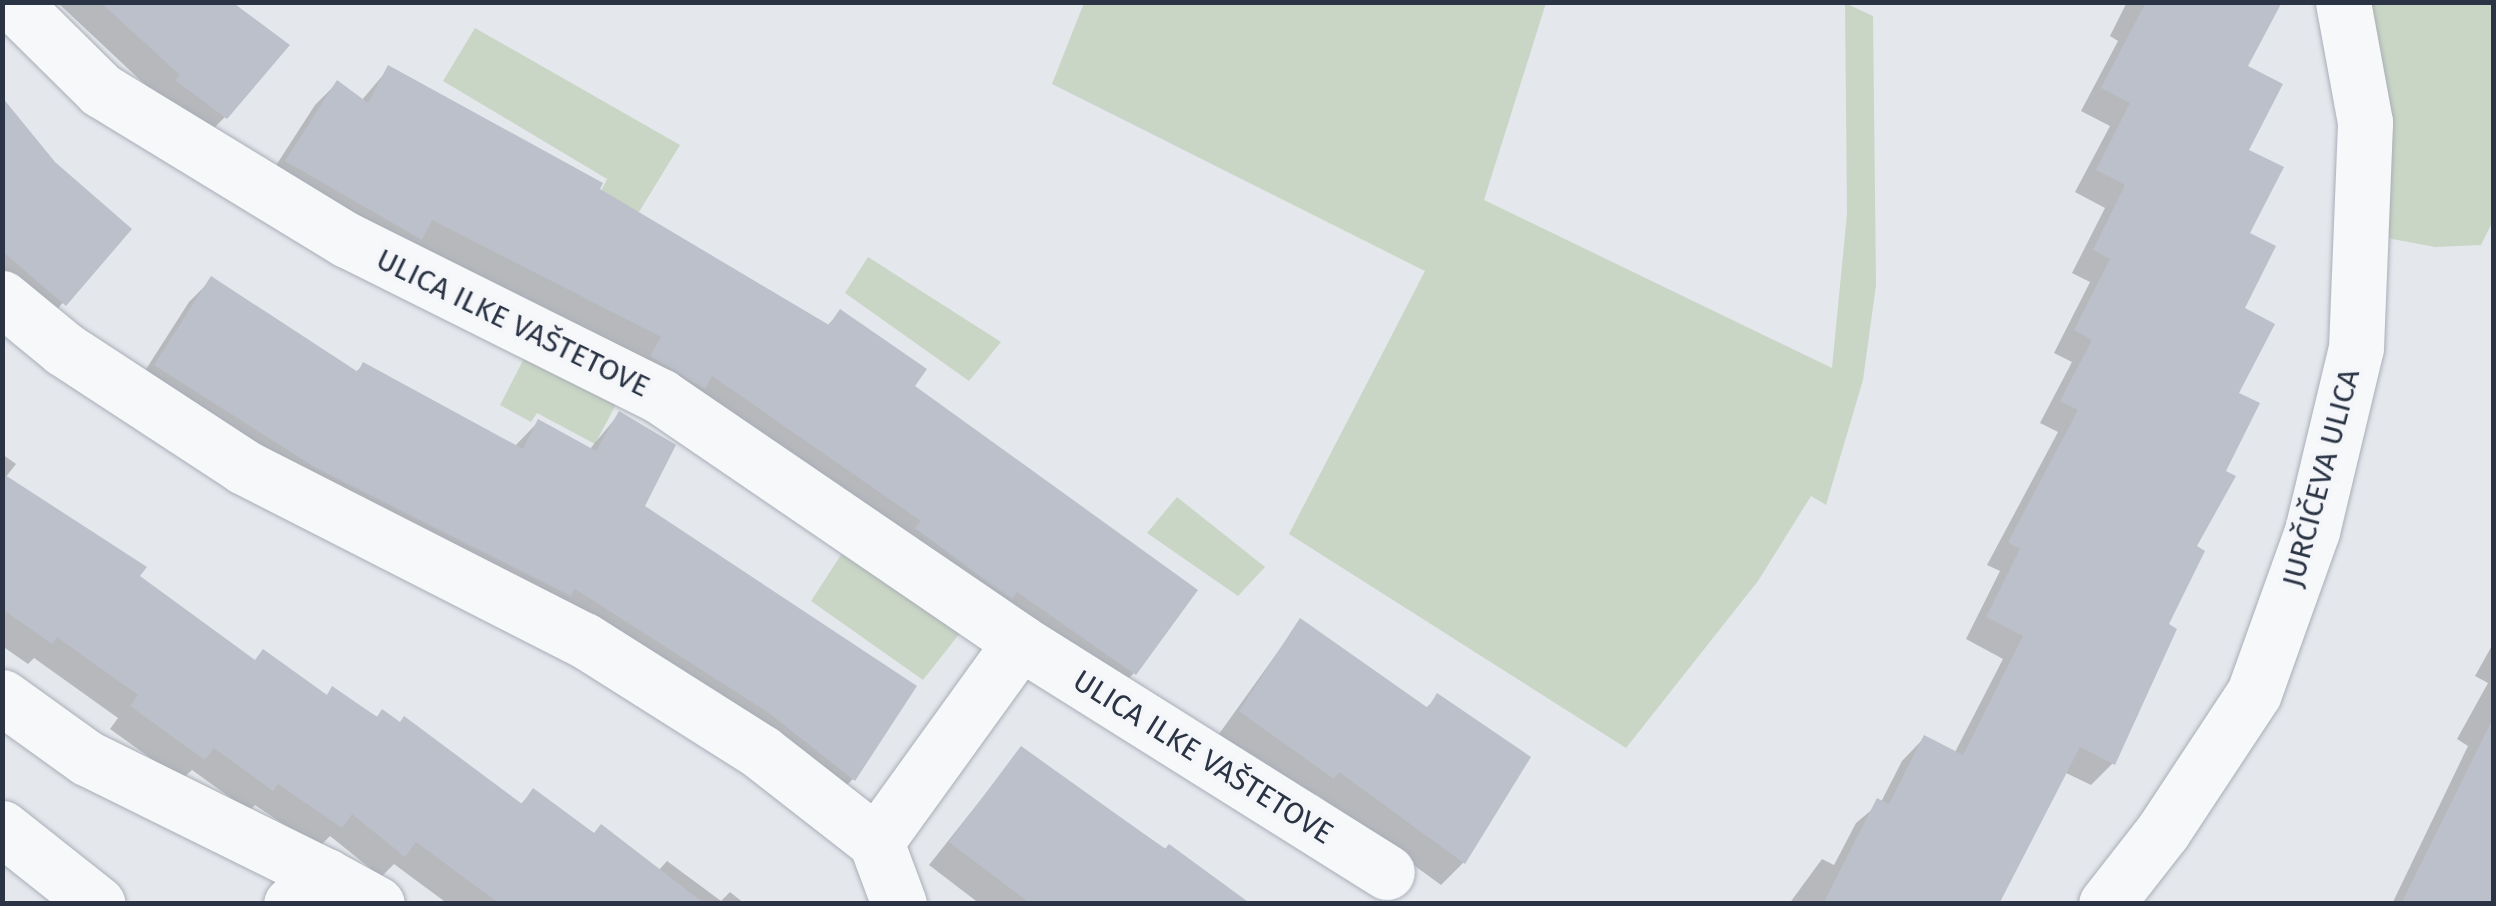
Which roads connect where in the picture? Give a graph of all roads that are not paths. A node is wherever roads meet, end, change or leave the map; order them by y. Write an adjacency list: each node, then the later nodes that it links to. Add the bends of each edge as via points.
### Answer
1 (12, 2): 4 (street, ULICA ILKE VAŠTETOVE, via 102,90 347,240 660,396)
2 (2344, 2): 13 (street, JURČIČEVA ULICA, via 2365,122 2356,348 2312,531 2254,693)
3 (2, 298): 7 (street, via 64,348 244,467 584,640 672,693)
4 (1020, 642): 7 (street); 8 (street, ULICA ILKE VAŠTETOVE)
5 (2, 696): 9 (street, via 86,758)
6 (2, 828): 10 (street)
7 (876, 842): 12 (street)
8 (1386, 872)
9 (308, 889): 11 (street)
10 (98, 904)
11 (377, 904)
12 (899, 904)
13 (2106, 904)

